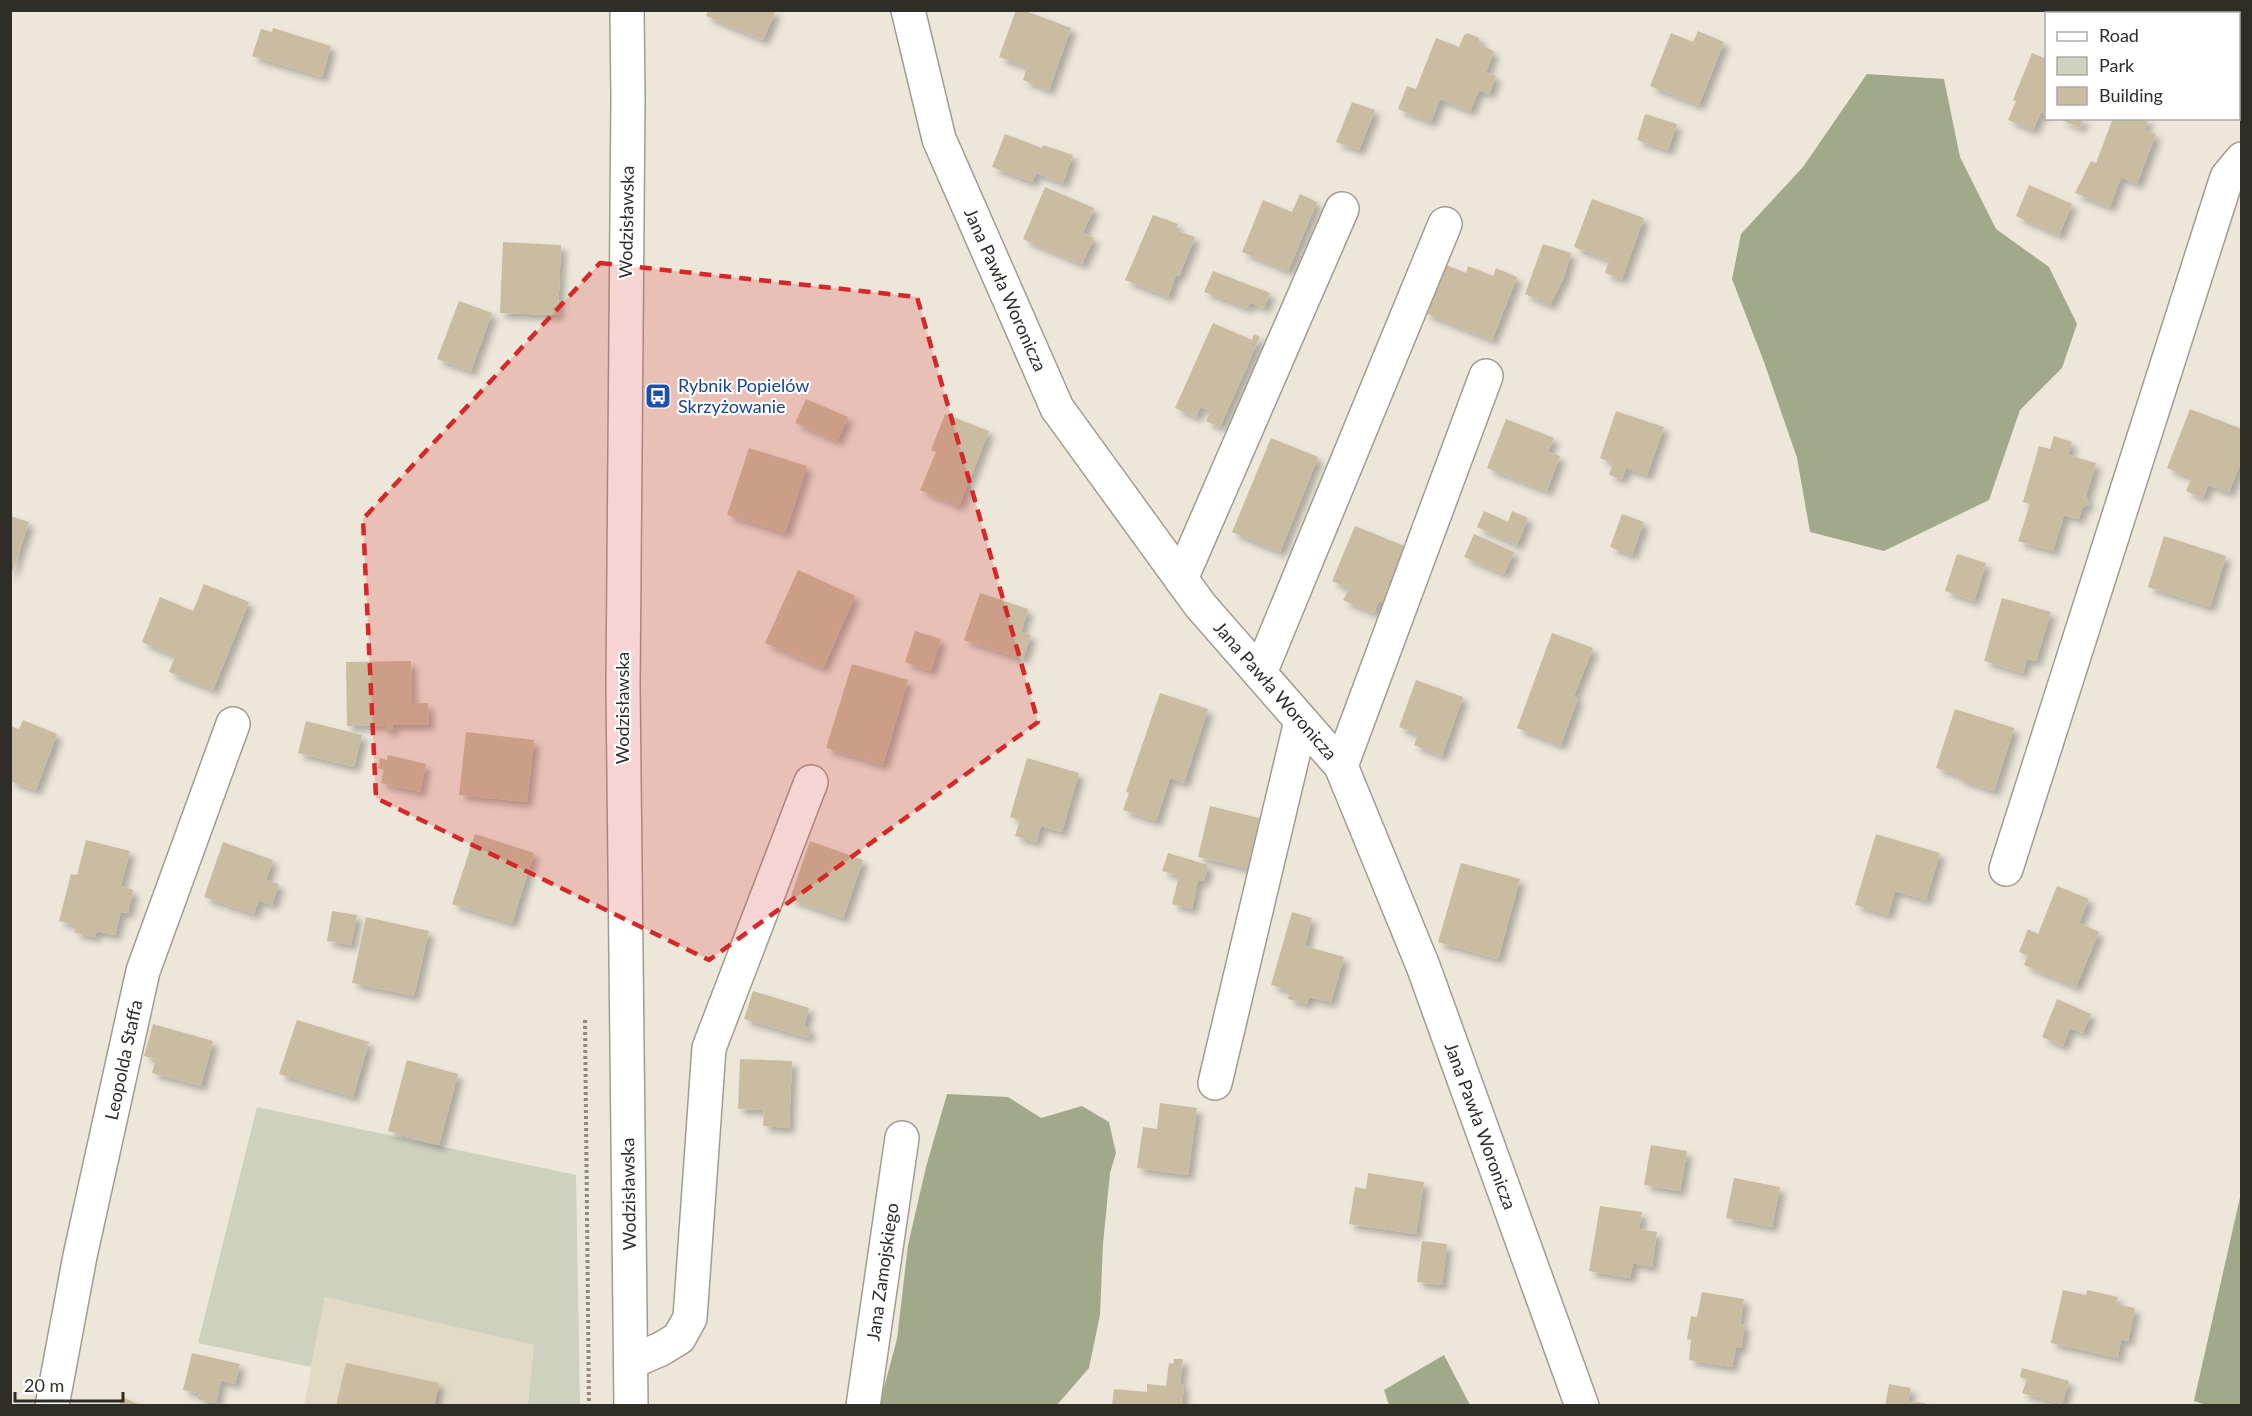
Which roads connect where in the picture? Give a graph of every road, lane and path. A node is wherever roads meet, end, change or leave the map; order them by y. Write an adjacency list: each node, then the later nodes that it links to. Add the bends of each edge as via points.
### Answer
1 (627, 10): 17 (street, Wodzisławska, via 623,686)
2 (908, 10): 7 (street, Jana Pawła Woronicza, via 939,139 1058,408)
3 (2241, 159): 13 (street, via 2227,177)
4 (1342, 209): 7 (street)
5 (1445, 224): 8 (street)
6 (1486, 376): 11 (street)
7 (1181, 579): 8 (street, Jana Pawła Woronicza)
8 (1260, 673): 9 (street, Jana Pawła Woronicza)
9 (1301, 721): 11 (street, Jana Pawła Woronicza); 15 (street)
10 (233, 724): 18 (street, Leopolda Staffa, via 143,971 80,1256)
11 (1341, 766): 22 (street, Jana Pawła Woronicza, via 1423,966)
12 (811, 782): 17 (street, via 709,1048 690,1318 679,1338)
13 (2006, 870)
14 (585, 1020): 19 (path)
15 (1215, 1083)
16 (902, 1138): 21 (street, Jana Zamojskiego)
17 (631, 1362): 20 (street, Wodzisławska)
18 (52, 1406)
19 (589, 1406)
20 (631, 1406)
21 (863, 1406)
22 (1582, 1406)

